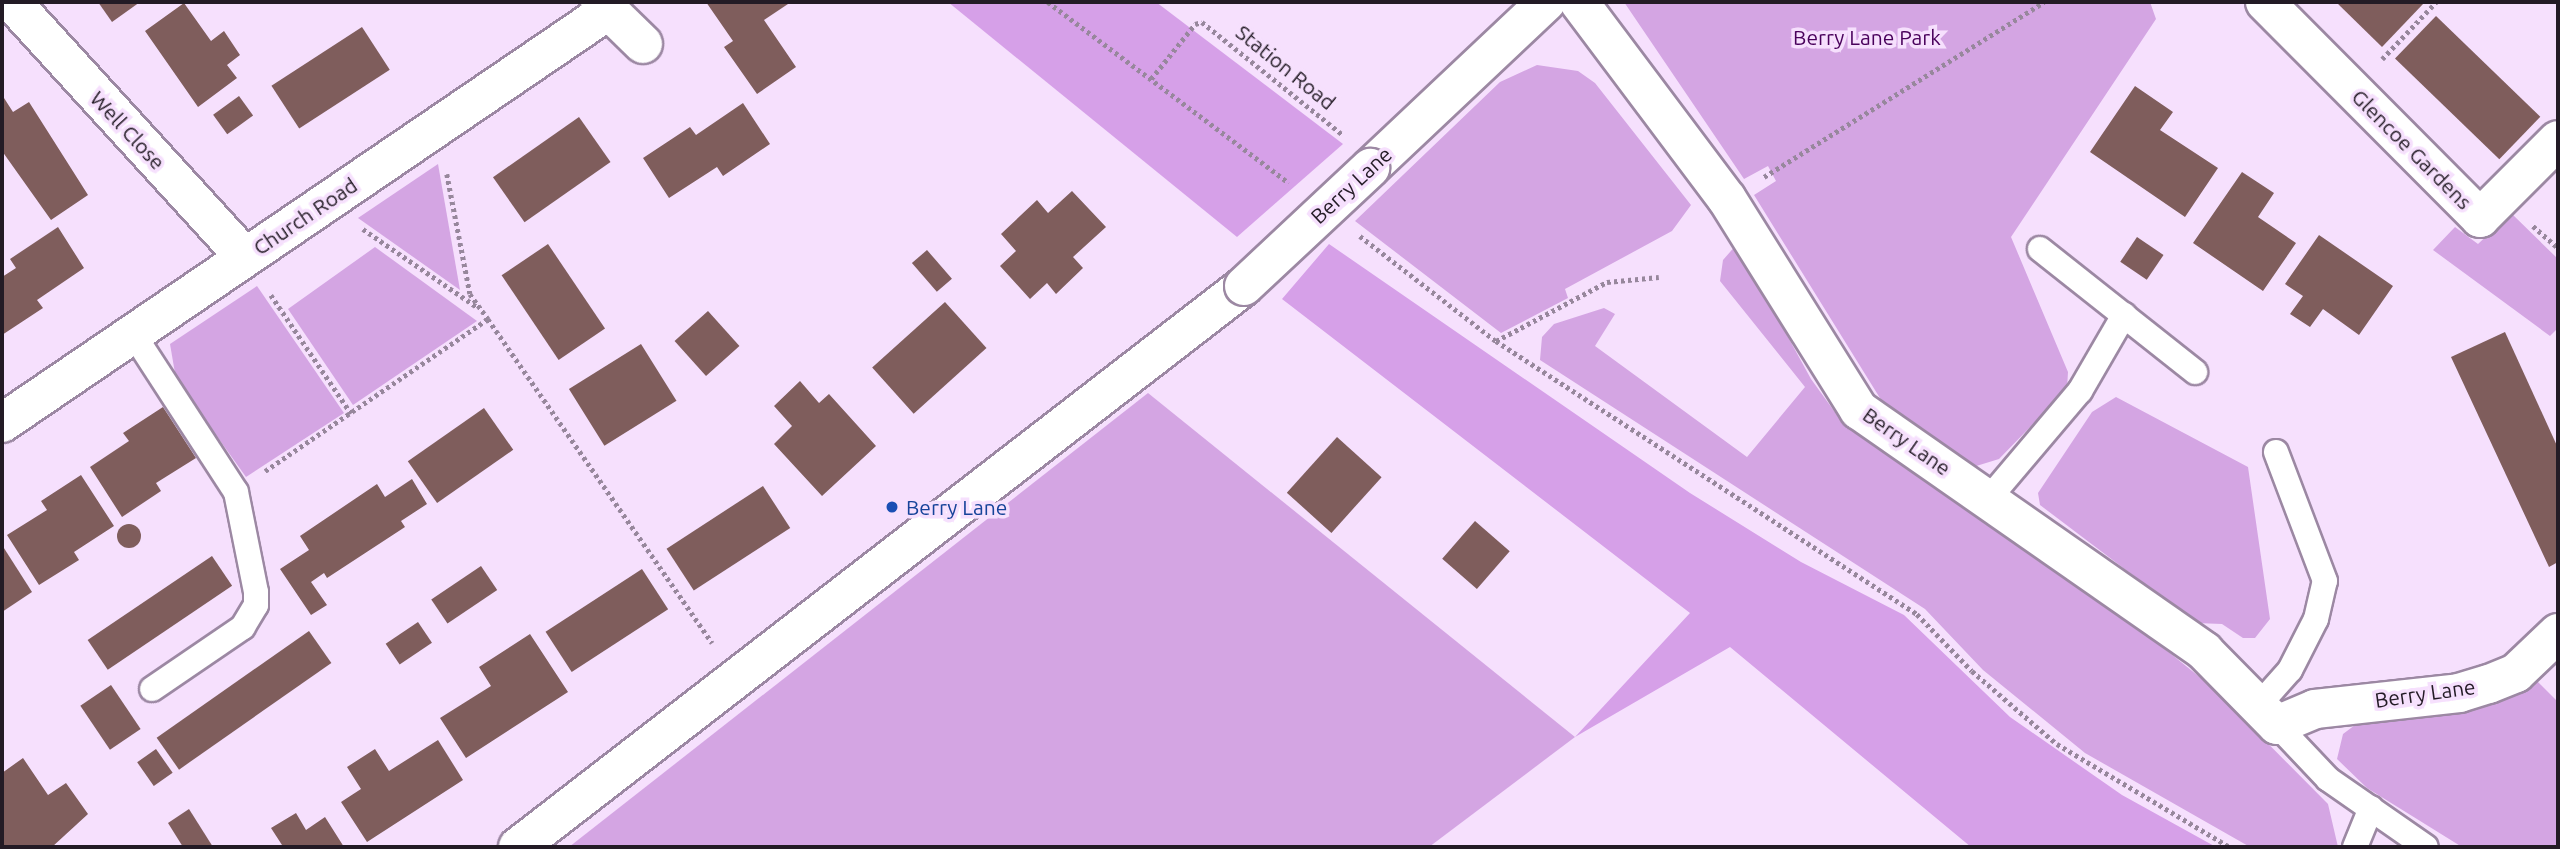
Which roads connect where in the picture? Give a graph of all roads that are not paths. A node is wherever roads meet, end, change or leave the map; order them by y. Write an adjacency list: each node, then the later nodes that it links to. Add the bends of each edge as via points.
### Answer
1 (12, 2): 9 (street, Well Close)
2 (1546, 2): 20 (street, Berry Lane, bridge, via 1244,286)
3 (1579, 2): 15 (street, Berry Lane, via 1727,199 1860,410)
4 (2265, 2): 7 (street, Glencoe Gardens, via 2480,218)
5 (604, 6): 6 (street); 9 (street, Church Road)
6 (643, 44)
7 (2558, 140)
8 (2040, 249): 10 (lane)
9 (245, 257): 11 (street, Church Road)
10 (2124, 315): 12 (lane); 15 (lane, via 2080,391)
11 (134, 335): 13 (street, Church Road); 17 (lane, via 236,492 256,592 251,617)
12 (2195, 372)
13 (2, 423)
14 (2276, 452): 18 (lane, via 2325,581 2316,620)
15 (1990, 497): 18 (street, Berry Lane, via 2204,651)
16 (2558, 633): 18 (street, Berry Lane, via 2515,673 2459,693)
17 (152, 689)
18 (2267, 716): 19 (lane, Berry Lane, via 2328,779)
19 (2371, 808): 21 (lane); 22 (lane, Berry Lane)
20 (518, 847)
21 (2355, 847)
22 (2427, 847)

